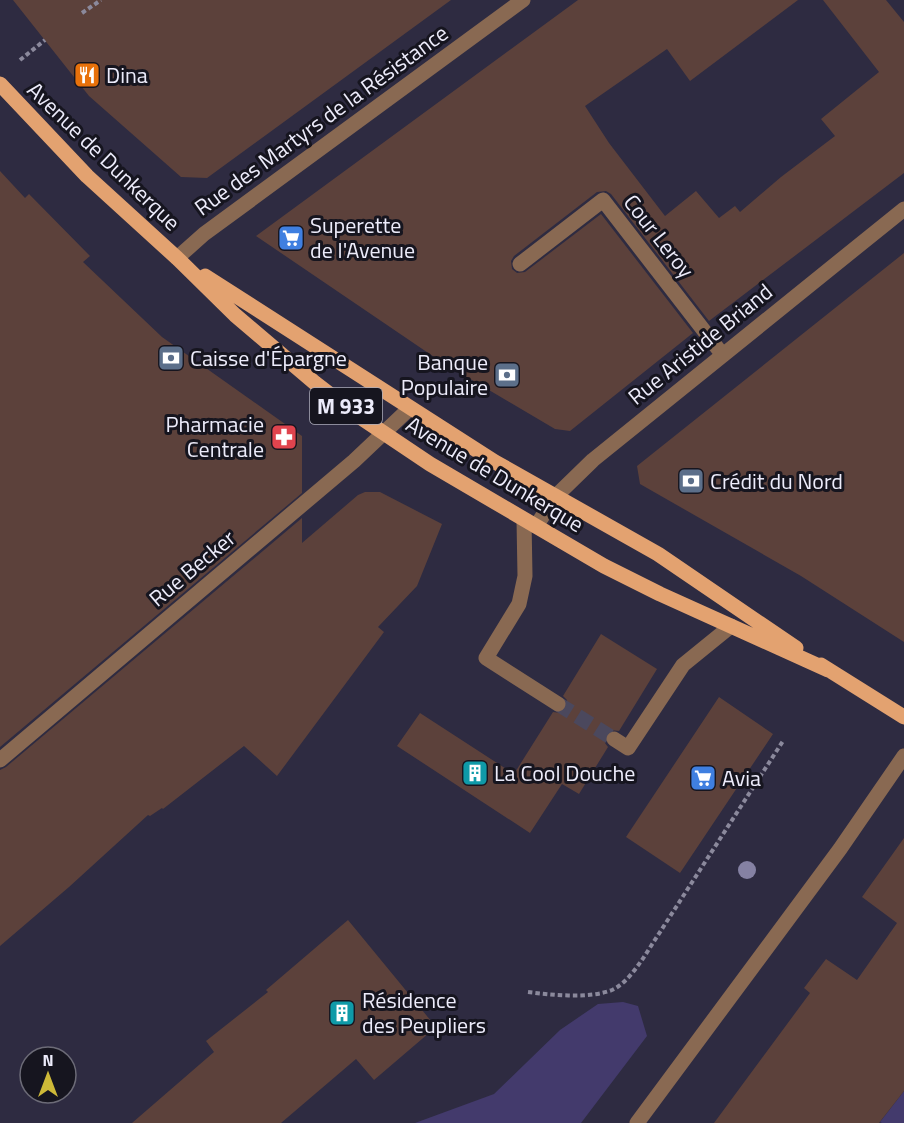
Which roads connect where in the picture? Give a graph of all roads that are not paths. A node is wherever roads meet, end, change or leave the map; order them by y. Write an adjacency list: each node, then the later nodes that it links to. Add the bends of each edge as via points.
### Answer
1 (523, 0): 4 (street, Rue des Martyrs de la Résistance, via 204,234)
2 (0, 84): 4 (main road, Avenue de Dunkerque / M 933, via 87,176)
3 (904, 208): 6 (street, Rue Aristide Briand)
4 (177, 258): 7 (main road, Avenue de Dunkerque / M 933); 8 (main road, Avenue de Dunkerque / M 933, via 315,383)
5 (520, 264): 6 (street, Cour Leroy, via 603,200)
6 (722, 354): 9 (street, Rue Aristide Briand)
7 (410, 408): 8 (street, Rue Becker); 9 (main road, Avenue de Dunkerque / M 933)
8 (384, 433): 10 (main road, Avenue de Dunkerque / M 933); 17 (street, Rue Becker)
9 (555, 496): 10 (street, Rue Aristide Briand); 12 (main road, Avenue de Dunkerque / M 933, via 658,554)
10 (530, 523): 11 (main road, Avenue de Dunkerque / M 933, via 604,566); 13 (street, via 519,604 486,658)
11 (731, 626): 12 (main road, Avenue de Dunkerque / M 933); 15 (street, via 683,665 628,748)
12 (828, 670): 14 (main road, Avenue de Dunkerque / M 933)
13 (558, 704)
14 (904, 717)
15 (614, 739)
16 (904, 756): 18 (street)
17 (0, 760)
18 (637, 1123)

